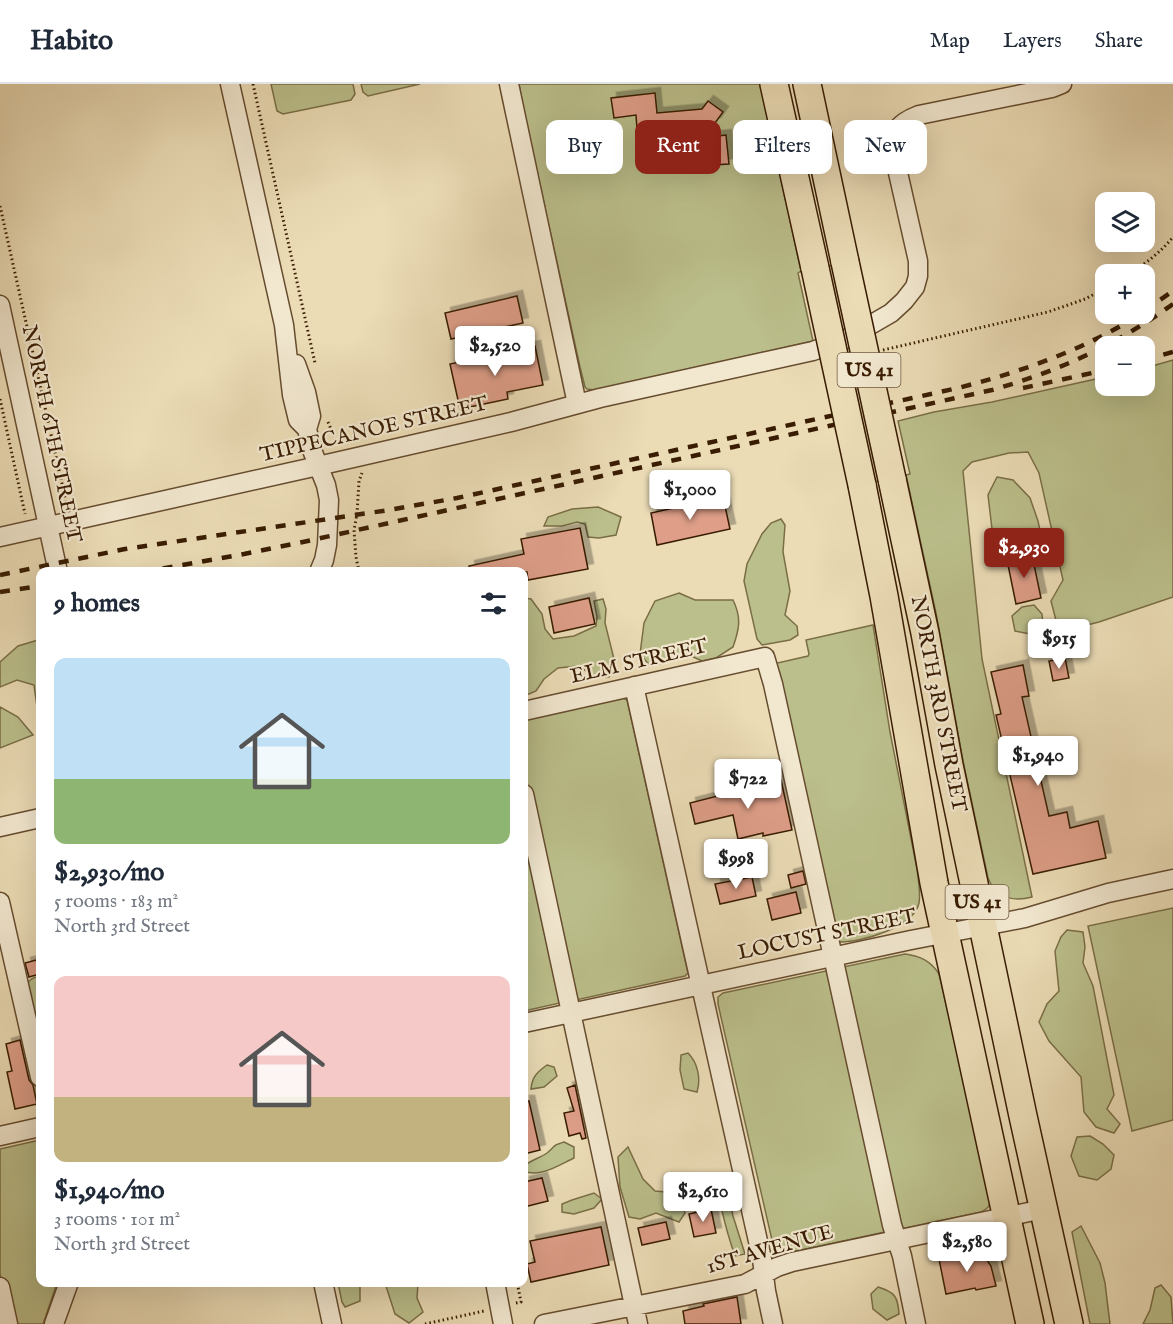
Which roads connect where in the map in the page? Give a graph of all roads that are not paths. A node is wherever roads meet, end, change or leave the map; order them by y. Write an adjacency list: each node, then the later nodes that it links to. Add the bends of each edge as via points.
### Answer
1 (231, 84): 9 (street, via 284,325 306,392 311,416 307,429)
2 (509, 84): 8 (street)
3 (774, 84): 22 (highway, NORTH 3RD STREET / US 41, bridge, via 862,485)
4 (807, 84): 21 (highway, NORTH 3RD STREET / US 41, bridge, via 925,633)
5 (1062, 84): 8 (street, TIPPECANOE STREET, via 919,115 900,125 894,155 918,276 915,287 891,313 848,338 813,351)
6 (0, 305): 7 (street, NORTH 6TH STREET)
7 (3, 335): 10 (street, NORTH 6TH STREET)
8 (577, 404): 9 (street, TIPPECANOE STREET)
9 (318, 466): 10 (street, TIPPECANOE STREET); 13 (street, via 329,501 328,536)
10 (39, 528): 11 (street, TIPPECANOE STREET); 12 (street, NORTH 6TH STREET)
11 (0, 537)
12 (56, 567)
13 (321, 567)
14 (634, 686): 15 (street, ELM STREET); 23 (street, ELM STREET, via 765,657); 24 (street)
15 (528, 710)
16 (528, 812): 25 (street)
17 (36, 819): 18 (street)
18 (0, 827)
19 (1173, 879): 21 (street, LOCUST STREET)
20 (0, 902): 27 (street)
21 (982, 926): 22 (street, LOCUST STREET); 30 (highway, NORTH 3RD STREET / US 41)
22 (944, 933): 23 (street, LOCUST STREET); 31 (highway, NORTH 3RD STREET / US 41)
23 (832, 957): 24 (street, LOCUST STREET); 32 (street)
24 (701, 984): 25 (street, LOCUST STREET); 33 (street)
25 (572, 1012): 26 (street, LOCUST STREET); 38 (street)
26 (528, 1022)
27 (36, 1060)
28 (36, 1128): 29 (street)
29 (0, 1136)
30 (1043, 1209): 31 (street, 1ST AVENUE); 48 (highway, NORTH 3RD STREET / US 41)
31 (1007, 1218): 32 (street, 1ST AVENUE); 47 (highway, NORTH 3RD STREET / US 41)
32 (897, 1240): 33 (street, 1ST AVENUE, via 792,1262); 46 (street)
33 (764, 1274): 38 (street, 1ST AVENUE, via 745,1284); 45 (street)
34 (0, 1287): 40 (street)
35 (67, 1287): 41 (street)
36 (324, 1287): 42 (street)
37 (496, 1287): 39 (street)
38 (634, 1305): 43 (street, 1ST AVENUE); 44 (street)
39 (502, 1316)
40 (8, 1324)
41 (54, 1324)
42 (332, 1324)
43 (544, 1324)
44 (638, 1324)
45 (773, 1324)
46 (916, 1324)
47 (1030, 1324)
48 (1069, 1324)

